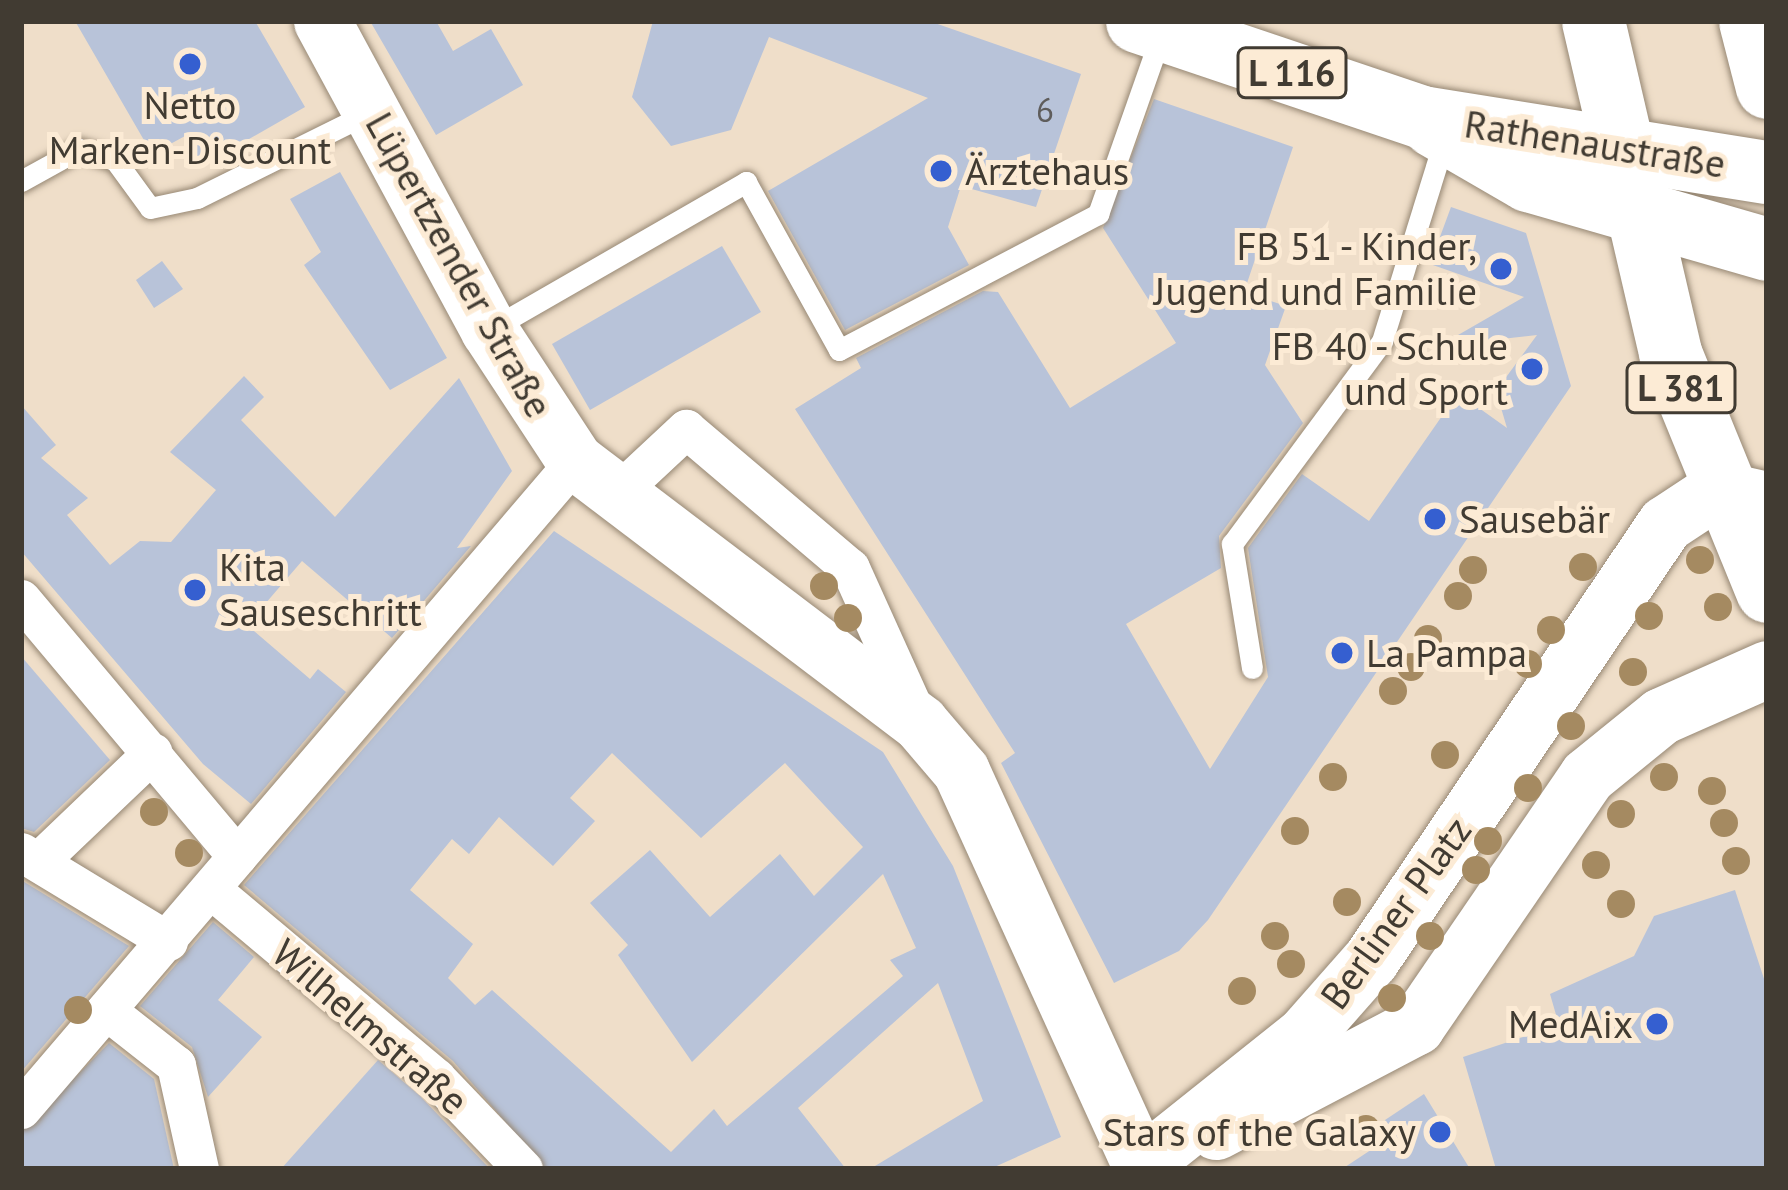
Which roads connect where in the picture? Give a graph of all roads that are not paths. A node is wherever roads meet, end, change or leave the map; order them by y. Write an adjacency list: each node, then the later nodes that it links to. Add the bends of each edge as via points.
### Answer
1 (322, 21): 6 (street, Lüpertzender Straße)
2 (1750, 21): 5 (main road)
3 (1149, 25): 7 (main road, Rathenaustraße / L 116); 15 (lane, via 1098,214 1047,248 839,350 746,182)
4 (1595, 33): 8 (main road, L 381); 9 (main road)
5 (1767, 87)
6 (374, 110): 11 (lane, via 197,198 150,208 115,160 79,149); 15 (street, Lüpertzender Straße)
7 (1434, 126): 8 (main road, Rathenaustraße / L 116); 12 (main road, Rathenaustraße / L 116, via 1528,180); 20 (lane, via 1382,341 1232,544)
8 (1618, 146): 9 (main road, Rathenaustraße / L 116); 12 (main road, L 381); 13 (main road)
9 (1692, 160): 10 (main road, Rathenaustraße / L 116); 13 (main road)
10 (1767, 172)
11 (21, 181)
12 (1635, 217): 13 (main road, Rathenaustraße / L 116); 17 (main road, L 381)
13 (1748, 240): 14 (main road)
14 (1767, 296)
15 (489, 330): 16 (street, Lüpertzender Straße)
16 (594, 479): 22 (street, Lüpertzender Straße); 22 (street, Lüpertzender Straße, via 686,429 850,568); 25 (street)
17 (1743, 495): 18 (main road, L 381); 30 (street, Berliner Platz, via 1654,538 1371,959 1304,1035)
18 (1767, 590)
19 (21, 599): 23 (street)
20 (1252, 668)
21 (1767, 669): 30 (street, Berliner Platz, via 1661,716 1587,776 1416,1026 1315,1087)
22 (920, 723): 30 (street, Lüpertzender Straße, via 981,808)
23 (153, 752): 24 (street); 25 (street)
24 (32, 855): 27 (street)
25 (237, 856): 26 (street)
26 (212, 890): 27 (street); 32 (street, Wilhelmstraße, via 436,1078)
27 (168, 941): 28 (street)
28 (106, 1010): 29 (street); 31 (street, via 176,1065)
29 (21, 1109)
30 (1139, 1168)
31 (200, 1169)
32 (523, 1169)

